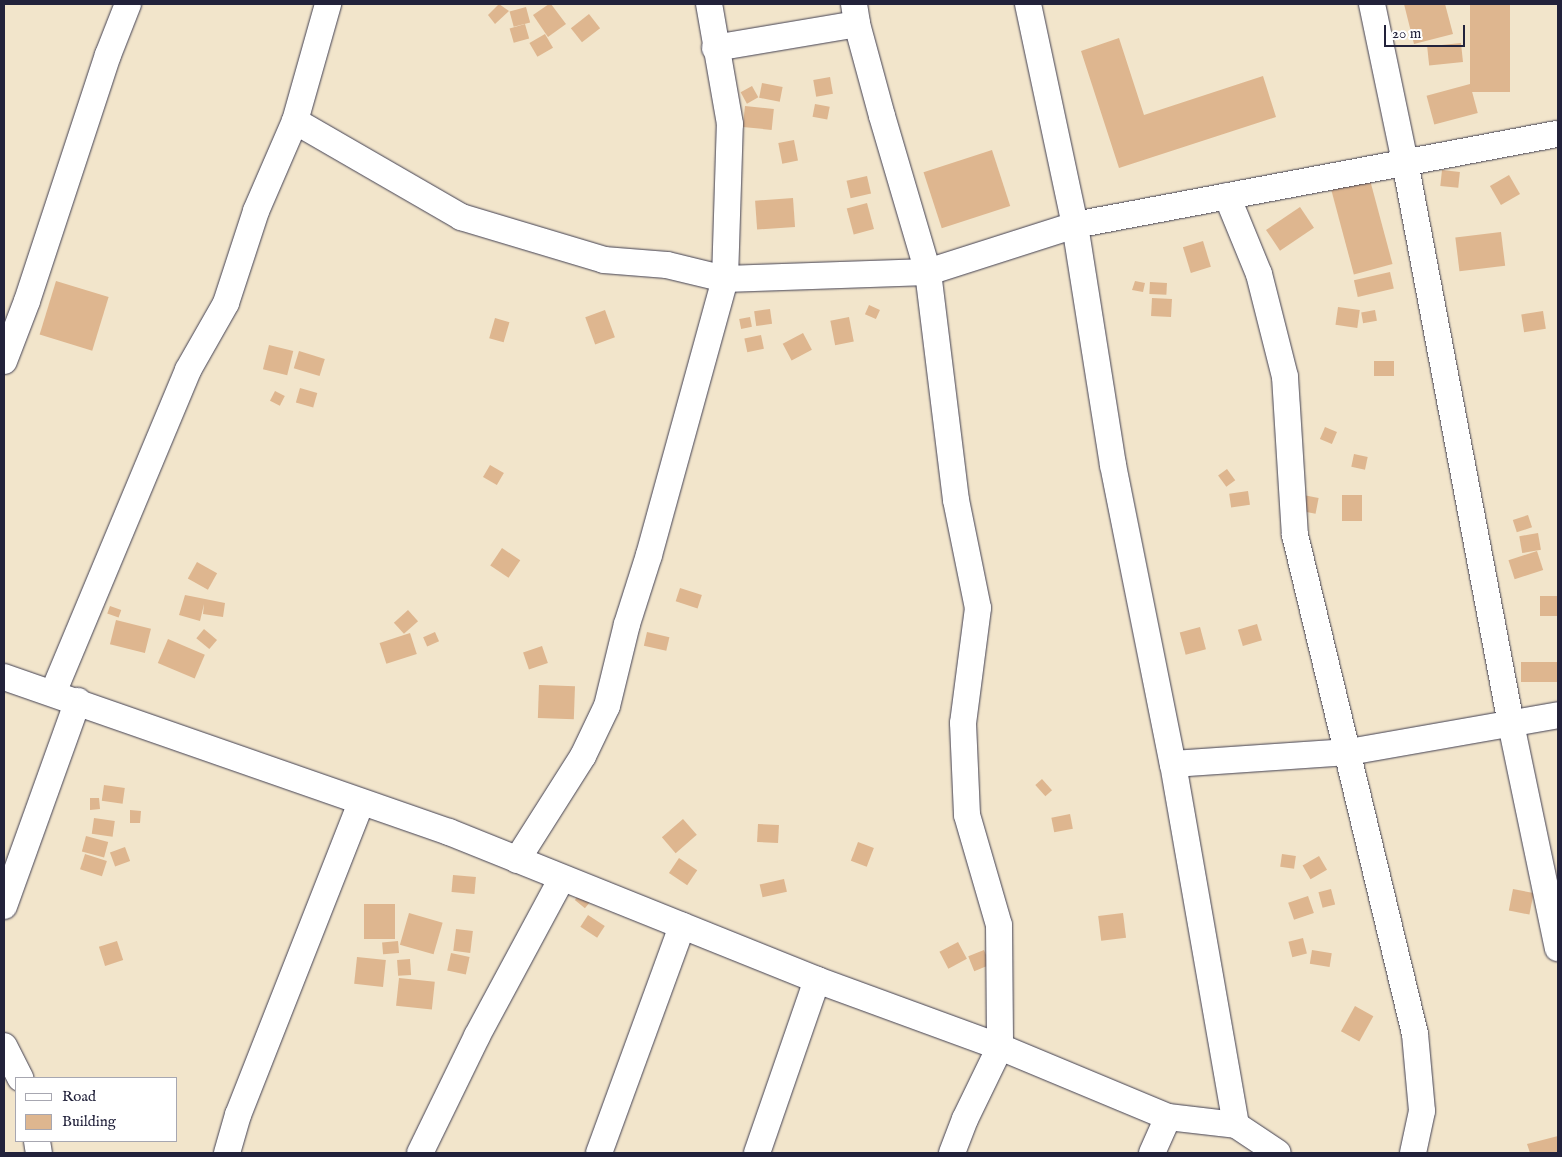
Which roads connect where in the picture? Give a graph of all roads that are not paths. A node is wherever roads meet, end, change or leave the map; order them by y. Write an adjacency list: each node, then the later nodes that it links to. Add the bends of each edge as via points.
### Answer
1 (128, 4): 15 (street)
2 (328, 4): 8 (street)
3 (709, 4): 7 (street)
4 (1028, 4): 12 (street)
5 (1372, 4): 10 (street)
6 (856, 14): 7 (street); 13 (street)
7 (715, 48): 14 (street, via 730,124)
8 (295, 121): 14 (street, via 460,217 604,260 668,265); 17 (street, via 256,211 226,303 188,370)
9 (1558, 134): 10 (street)
10 (1405, 162): 11 (street); 20 (street)
11 (1226, 196): 12 (street); 21 (street, via 1259,274 1285,377 1295,535 1314,622)
12 (1075, 225): 13 (street); 22 (street, via 1113,465)
13 (928, 272): 14 (street); 31 (street, via 956,500 978,608 963,723 967,815 999,925)
14 (725, 278): 24 (street, via 649,555 626,624 607,706 583,756)
15 (4, 361)
16 (4, 677): 17 (street)
17 (53, 693): 18 (street)
18 (78, 702): 23 (street); 26 (street)
19 (1558, 714): 20 (street)
20 (1511, 724): 21 (street); 28 (street)
21 (1349, 752): 22 (street); 42 (street, via 1415,1034 1422,1111)
22 (1173, 764): 34 (street)
23 (361, 802): 24 (street, via 449,832); 35 (street, via 238,1115)
24 (517, 860): 25 (street)
25 (562, 878): 27 (street); 36 (street, via 477,1036)
26 (4, 906)
27 (682, 926): 29 (street); 37 (street)
28 (1558, 948)
29 (817, 980): 31 (street); 38 (street)
30 (4, 1046): 32 (street)
31 (1000, 1047): 33 (street); 39 (street)
32 (20, 1077)
33 (1168, 1117): 34 (street); 40 (street)
34 (1236, 1125): 41 (street)
35 (227, 1153)
36 (420, 1153)
37 (599, 1153)
38 (757, 1153)
39 (952, 1153)
40 (1152, 1153)
41 (1278, 1153)
42 (1413, 1153)

